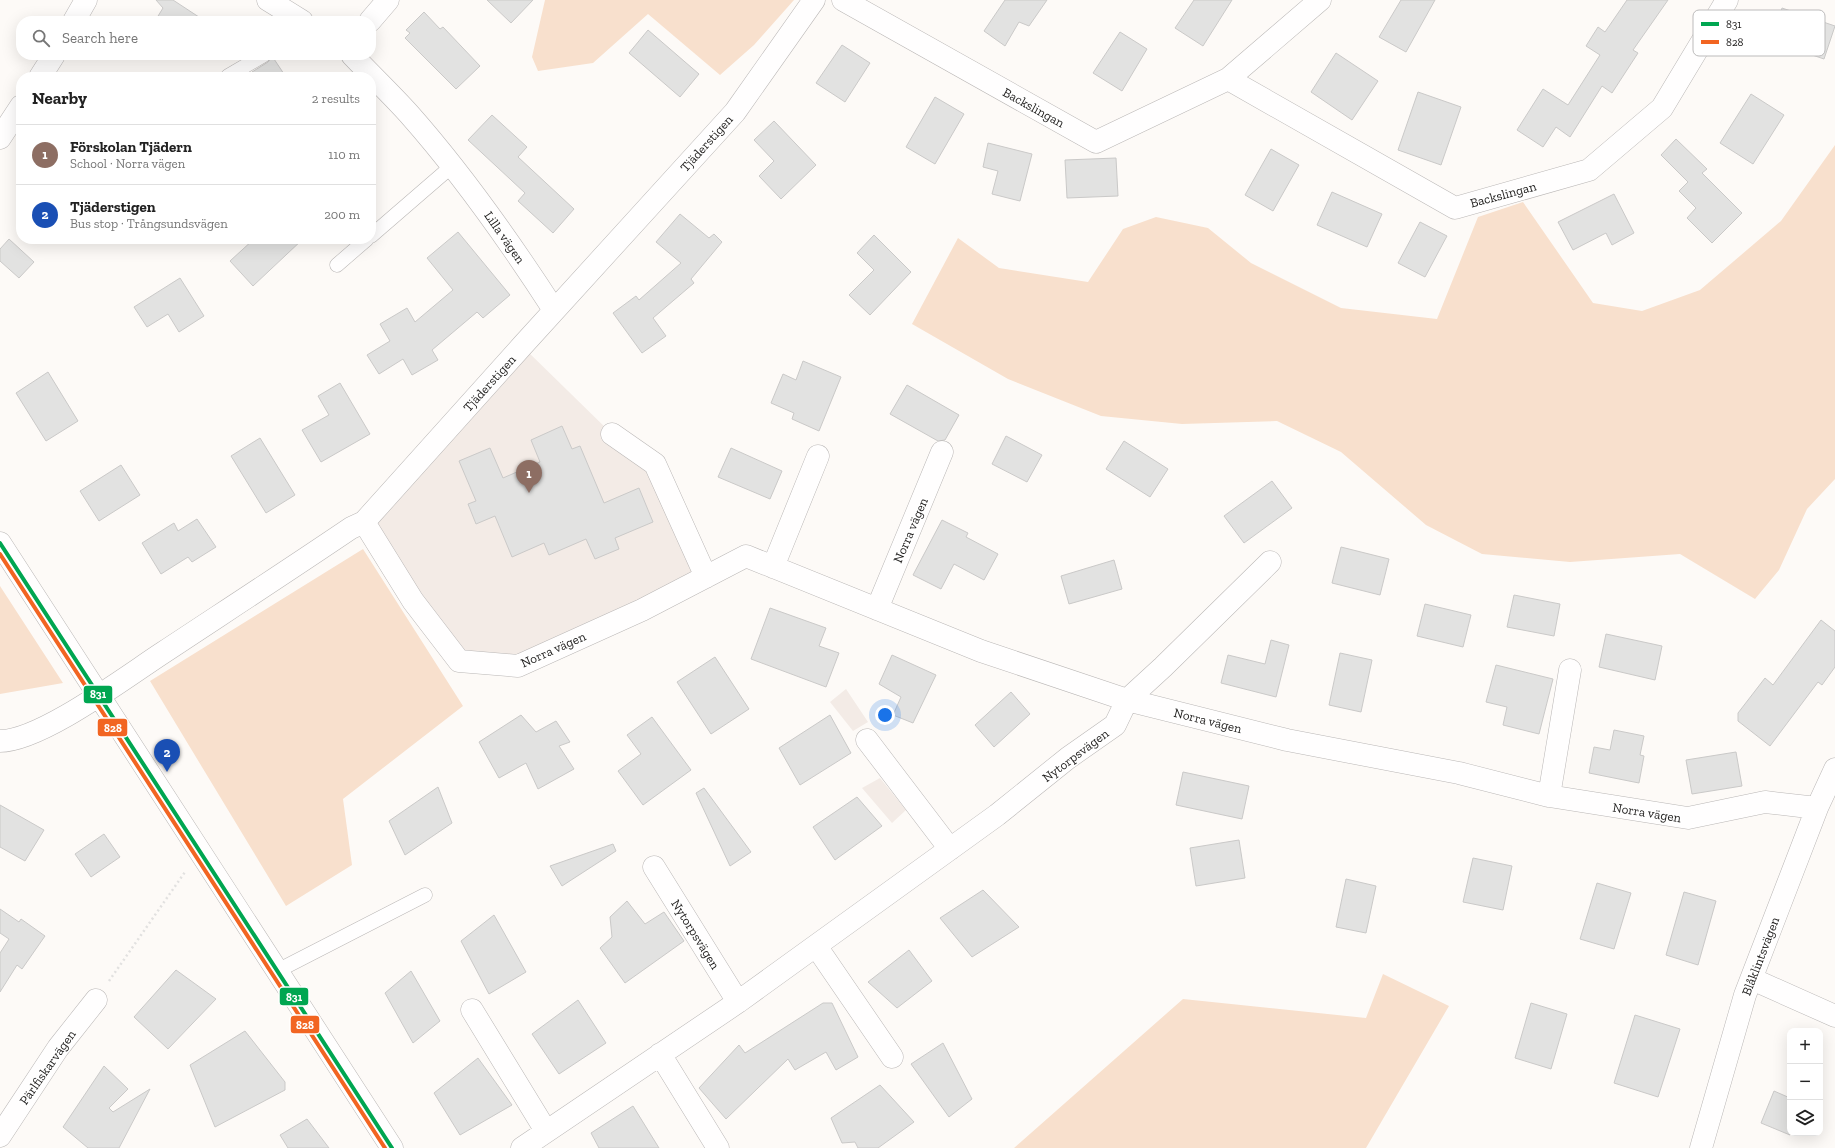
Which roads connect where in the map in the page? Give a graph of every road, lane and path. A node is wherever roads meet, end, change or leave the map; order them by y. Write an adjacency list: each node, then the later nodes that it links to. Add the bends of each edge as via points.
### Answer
1 (86, 0): 9 (street)
2 (268, 0): 10 (street)
3 (388, 0): 11 (street)
4 (814, 0): 27 (street, Tjäderstigen, via 735,112)
5 (843, 0): 19 (street, Backslingan, via 1096,142)
6 (1320, 0): 19 (street, Backslingan)
7 (1727, 0): 8 (street, Backslingan)
8 (1721, 10)
9 (77, 16)
10 (294, 16)
11 (374, 16)
12 (1693, 56): 19 (street, Backslingan, via 1662,108 1589,170 1455,208)
13 (51, 60): 16 (street)
14 (255, 60): 17 (lane)
15 (357, 60): 18 (street, Lilla vägen)
16 (43, 72)
17 (235, 72)
18 (368, 72)
19 (1228, 79)
20 (376, 80): 23 (street, Lilla vägen, via 409,114)
21 (16, 114): 22 (street)
22 (0, 138)
23 (452, 166): 24 (lane); 27 (street, Lilla vägen, via 504,234)
24 (376, 232)
25 (361, 244): 26 (lane)
26 (337, 265)
27 (554, 310): 31 (street, Tjäderstigen)
28 (612, 434): 35 (street, via 655,464)
29 (942, 452): 36 (street, Norra vägen)
30 (818, 456): 34 (street)
31 (364, 522): 35 (street, Norra vägen, via 413,601 459,661 518,666 642,610); 38 (street, Tjäderstigen, via 351,528)
32 (0, 543): 38 (street)
33 (1270, 562): 39 (street, Nytorpsvägen)
34 (773, 567): 35 (street, Norra vägen, via 746,556); 36 (street, Norra vägen)
35 (706, 577)
36 (877, 609): 39 (street, Norra vägen, via 981,651)
37 (1570, 670): 43 (street)
38 (99, 695): 41 (street, Tjäderstigen, via 33,734 11,741); 50 (street)
39 (1127, 700): 43 (street, Norra vägen, via 1287,740 1459,773); 45 (street, Nytorpsvägen, via 1115,725)
40 (867, 740): 45 (street)
41 (0, 741)
42 (1835, 769): 44 (street, Blåklintsvägen)
43 (1549, 796): 44 (street, Norra vägen, via 1688,818 1764,802)
44 (1817, 808): 51 (street, Blåklintsvägen)
45 (950, 849): 49 (street, Nytorpsvägen)
46 (654, 867): 53 (street, Nytorpsvägen)
47 (186, 872): 52 (path)
48 (425, 895): 50 (lane)
49 (816, 946): 53 (street, Nytorpsvägen); 57 (street)
50 (277, 971): 60 (street)
51 (1752, 979): 55 (street); 63 (street, Blåklintsvägen, via 1745,995)
52 (96, 1000): 59 (street, Pärlfiskarvägen, via 58,1048)
53 (738, 1002): 56 (street, Nytorpsvägen)
54 (472, 1010): 58 (street)
55 (1835, 1016)
56 (660, 1054): 58 (street, Nytorpsvägen); 62 (street)
57 (892, 1057)
58 (546, 1131): 61 (street, Nytorpsvägen)
59 (0, 1136)
60 (392, 1148)
61 (522, 1148)
62 (718, 1148)
63 (1701, 1148)

